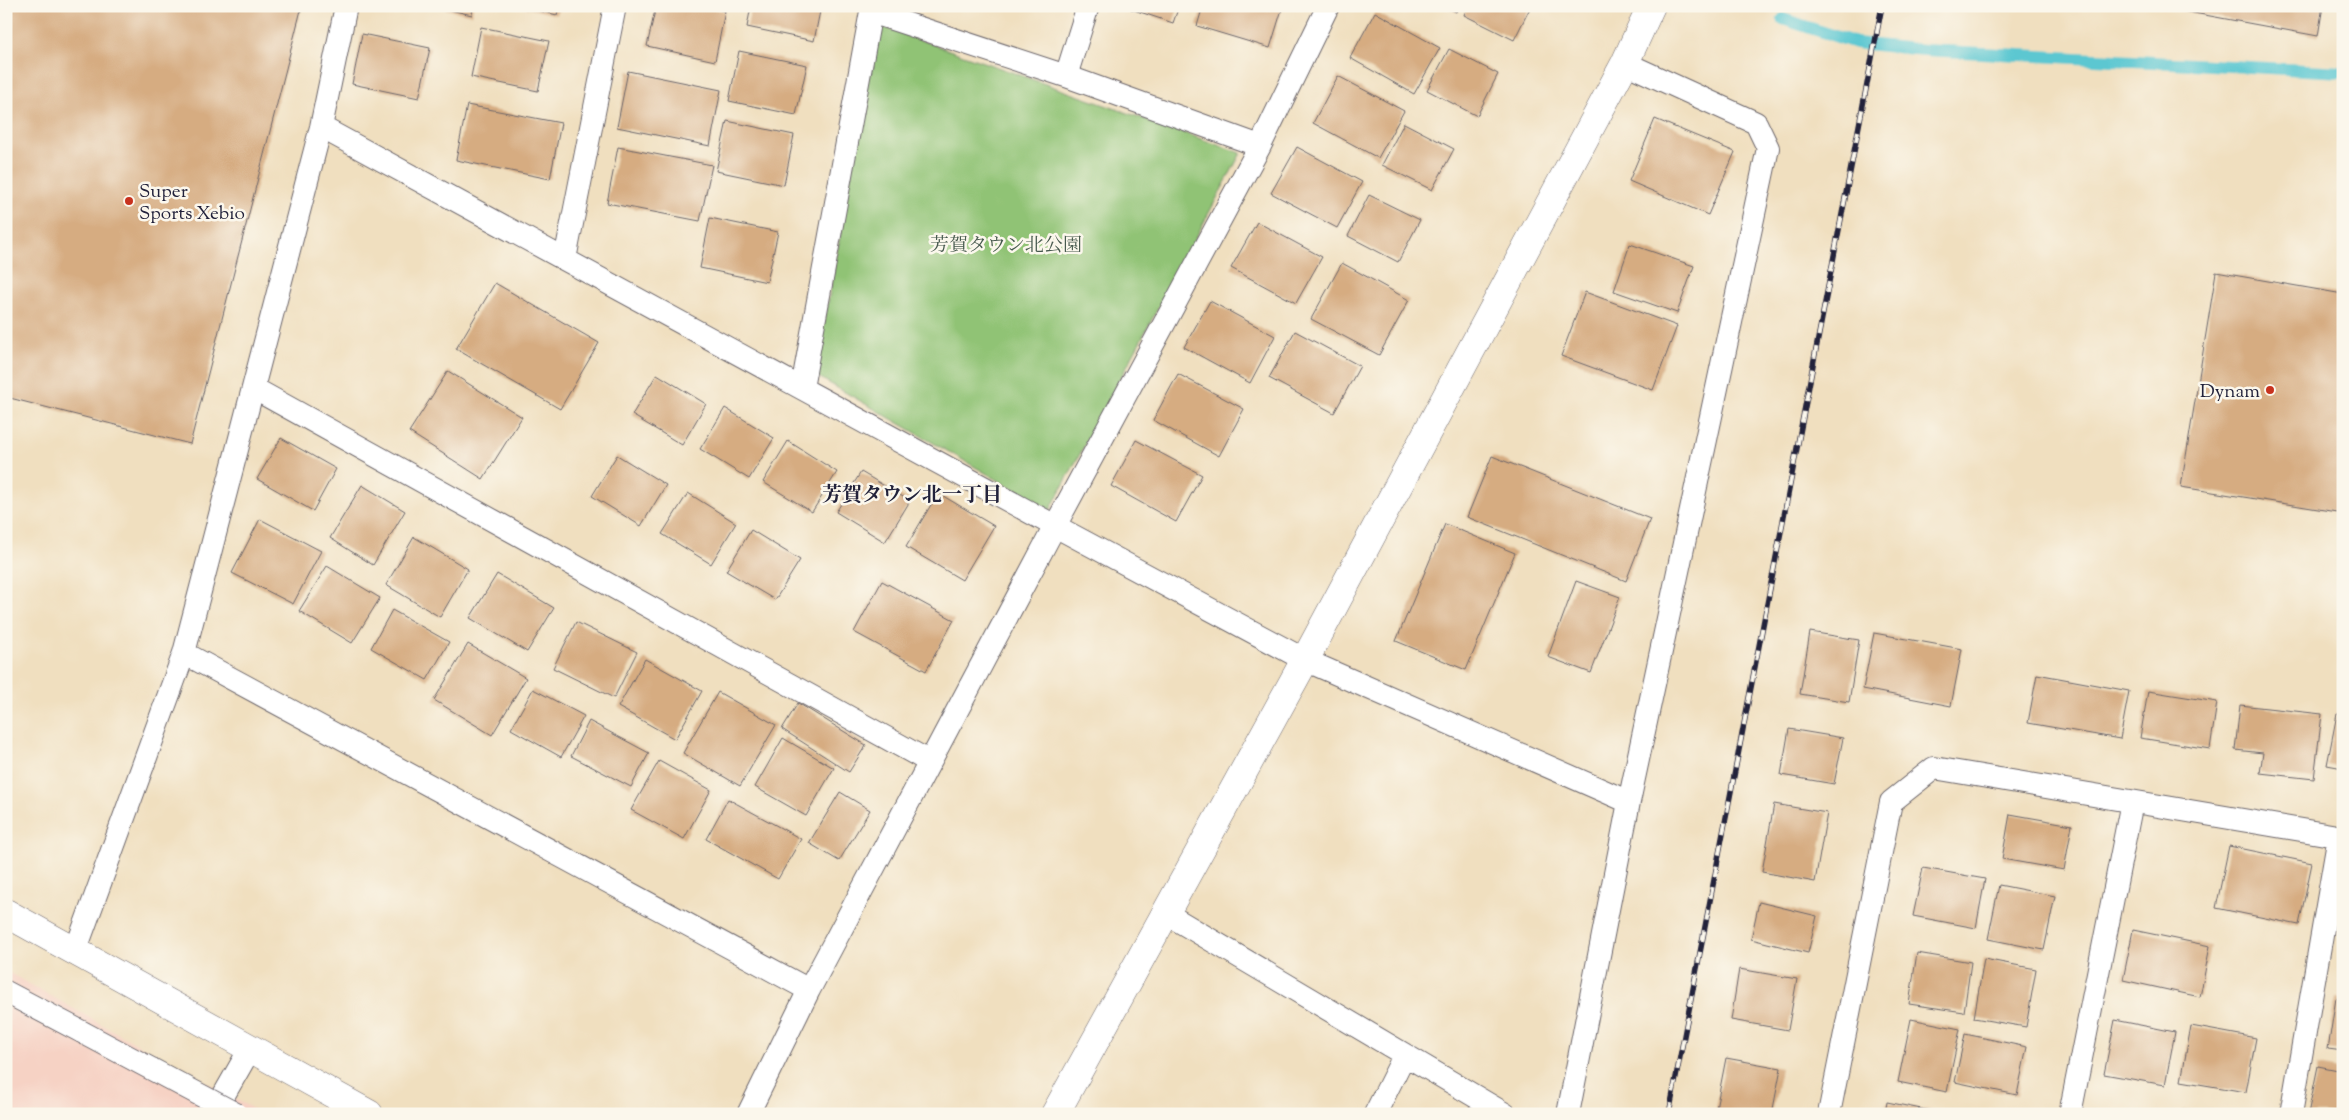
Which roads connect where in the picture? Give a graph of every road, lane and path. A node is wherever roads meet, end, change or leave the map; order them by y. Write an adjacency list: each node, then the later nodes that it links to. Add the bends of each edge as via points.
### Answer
1 (346, 6): 9 (lane)
2 (615, 6): 11 (lane)
3 (1088, 6): 8 (lane)
4 (1328, 6): 10 (lane)
5 (1651, 6): 7 (street)
6 (871, 9): 8 (lane); 13 (lane)
7 (1625, 62): 16 (street); 18 (lane, via 1756,123 1768,148)
8 (1066, 76): 10 (lane)
9 (320, 127): 11 (lane); 12 (lane)
10 (1260, 146): 14 (lane)
11 (565, 260): 13 (lane)
12 (253, 388): 15 (lane); 17 (lane)
13 (802, 388): 14 (lane)
14 (1055, 526): 16 (lane); 17 (lane)
15 (184, 653): 23 (lane); 24 (lane)
16 (1305, 660): 18 (lane); 22 (street)
17 (930, 762): 24 (lane)
18 (1629, 802): 35 (lane)
19 (2132, 802): 20 (lane); 36 (lane, via 1934,768 1891,802); 37 (lane)
20 (2341, 837): 38 (lane)
21 (6, 913): 23 (street)
22 (1166, 914): 27 (lane); 32 (street)
23 (75, 952): 26 (street)
24 (809, 990): 31 (lane)
25 (6, 992): 29 (lane, bridge)
26 (250, 1049): 28 (lane); 30 (street)
27 (1404, 1056): 33 (lane); 34 (lane)
28 (213, 1114)
29 (236, 1114)
30 (369, 1114)
31 (748, 1114)
32 (1055, 1114)
33 (1375, 1114)
34 (1505, 1114)
35 (1568, 1114)
36 (1829, 1114)
37 (2070, 1114)
38 (2291, 1114)

